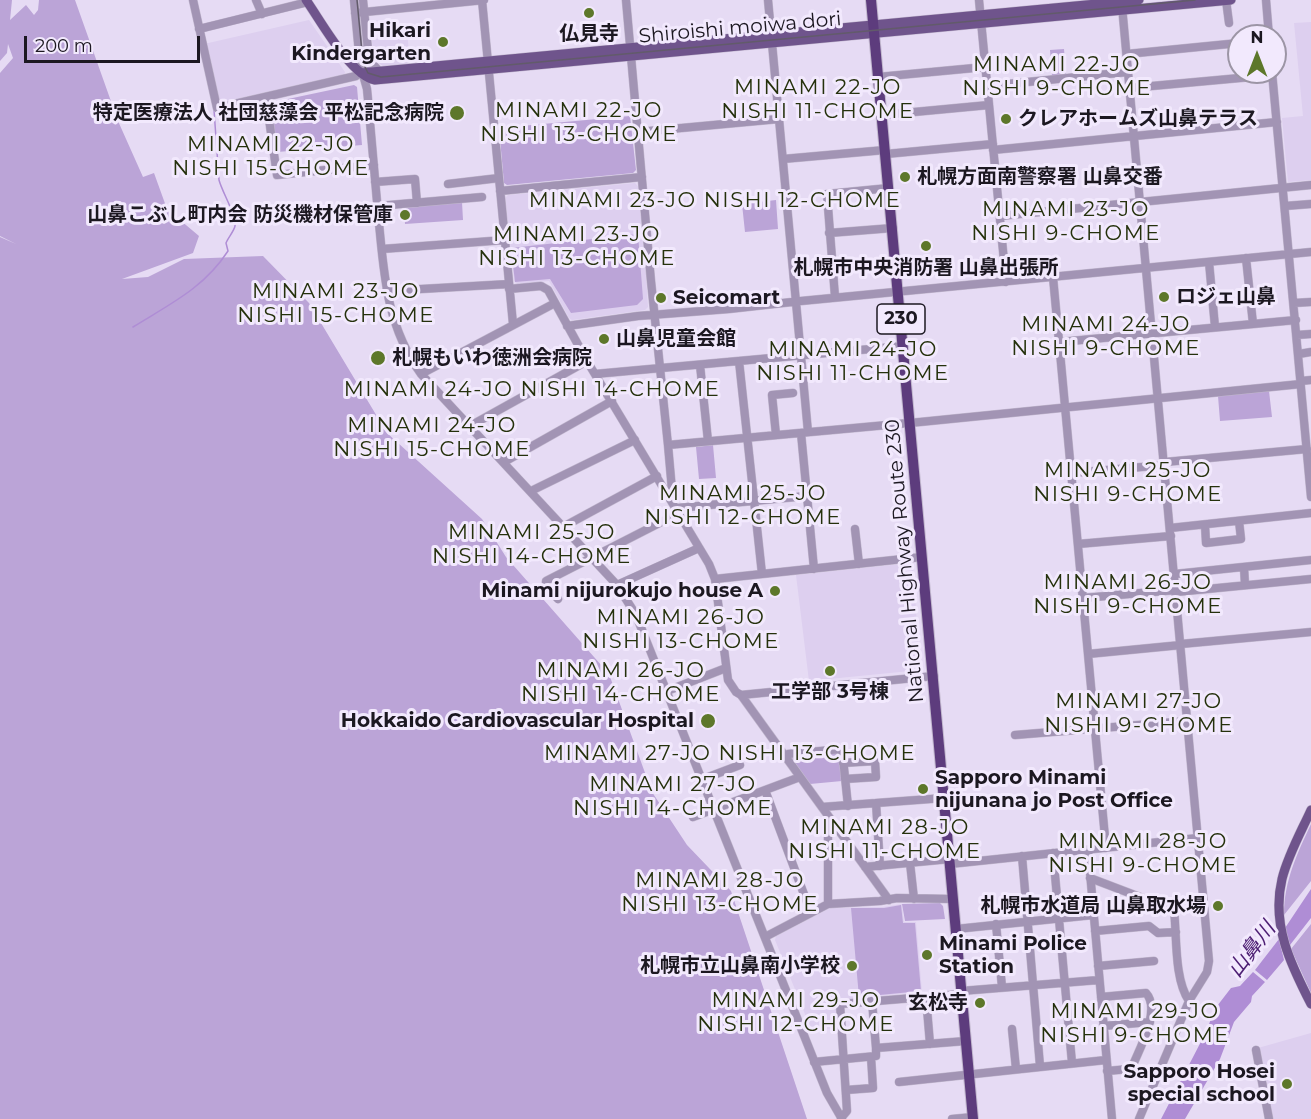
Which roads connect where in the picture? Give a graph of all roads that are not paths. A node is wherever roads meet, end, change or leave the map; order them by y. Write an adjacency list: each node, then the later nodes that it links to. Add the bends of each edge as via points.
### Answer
1 (193, 0): 22 (street)
2 (256, 0): 18 (street)
3 (354, 0): 17 (street)
4 (363, 0): 16 (street)
5 (483, 0): 16 (street); 29 (street)
6 (626, 0): 26 (street)
7 (768, 0): 24 (street)
8 (871, 0): 23 (highway, National Highway Route 230 / 230)
9 (979, 0): 19 (street)
10 (1139, 0): 15 (main road, Shiroishi moiwa dori)
11 (1226, 0): 12 (main road, Shiroishi moiwa dori); 15 (main road, Shiroishi moiwa dori); 20 (street)
12 (1231, 0)
13 (1266, 0): 21 (street)
14 (307, 1): 18 (street); 33 (main road)
15 (1122, 4): 19 (main road, Shiroishi moiwa dori); 27 (street)
16 (364, 12): 17 (street); 28 (street)
17 (355, 13): 33 (street)
18 (262, 14): 22 (street)
19 (981, 19): 23 (main road, Shiroishi moiwa dori); 30 (street)
20 (1228, 23)
21 (1268, 24)
22 (199, 29): 39 (street, via 217,108)
23 (874, 29): 24 (main road, Shiroishi moiwa dori); 34 (highway, National Highway Route 230 / 230)
24 (771, 39): 26 (main road, Shiroishi moiwa dori); 42 (street)
25 (1227, 44): 27 (street)
26 (631, 52): 29 (main road, Shiroishi moiwa dori); 44 (street)
27 (1126, 54): 32 (street)
28 (369, 60): 31 (street); 33 (street)
29 (488, 66): 31 (main road, Shiroishi moiwa dori); 33 (main road, Shiroishi moiwa dori, via 375,80); 51 (street)
30 (985, 67): 34 (street); 37 (street)
31 (380, 72): 33 (main road, Shiroishi moiwa dori)
32 (1128, 72): 37 (street); 38 (street)
33 (362, 73): 39 (street); 49 (street)
34 (878, 77): 41 (highway, National Highway Route 230 / 230)
35 (1227, 78): 38 (street)
36 (1273, 84): 43 (street)
37 (987, 86): 40 (street)
38 (1130, 88): 45 (street)
39 (266, 98): 49 (street, via 277,175)
40 (989, 105): 41 (street); 46 (street)
41 (882, 115): 47 (highway, National Highway Route 230 / 230)
42 (779, 119): 44 (street); 48 (street)
43 (1277, 122): 45 (street); 55 (street)
44 (638, 132): 50 (street)
45 (1135, 137): 46 (street); 59 (street)
46 (993, 147): 47 (street); 64 (street)
47 (886, 152): 48 (street); 56 (highway, National Highway Route 230 / 230)
48 (783, 159): 80 (street)
49 (374, 165): 52 (street)
50 (642, 177): 57 (street); 84 (street)
51 (499, 178): 53 (street); 57 (street)
52 (375, 182): 60 (street, via 415,179); 62 (street)
53 (448, 184)
54 (1311, 185): 55 (street)
55 (1283, 187): 59 (street); 63 (street)
56 (889, 188): 65 (highway, National Highway Route 230 / 230); 66 (street, via 827,194)
57 (500, 191): 67 (street)
58 (482, 197): 60 (street)
59 (1141, 201): 64 (street); 73 (street)
60 (417, 203): 62 (street)
61 (1311, 204): 63 (street)
62 (378, 206): 68 (street)
63 (1285, 206): 70 (street)
64 (1000, 216): 75 (street)
65 (893, 228): 66 (street); 78 (highway, National Highway Route 230 / 230)
66 (829, 233): 79 (street)
67 (505, 240): 68 (street); 76 (street)
68 (382, 249): 77 (street)
69 (1311, 252): 70 (street)
70 (1290, 254): 71 (street); 83 (street)
71 (1246, 258): 72 (street); 87 (street)
72 (1209, 262): 73 (street); 89 (street)
73 (1147, 268): 74 (street); 90 (street)
74 (1053, 277): 75 (street); 93 (street)
75 (1006, 282): 78 (street)
76 (509, 286): 77 (street); 82 (street, via 544,287); 86 (street)
77 (386, 291): 102 (street, via 397,332)
78 (899, 292): 79 (street); 94 (highway, National Highway Route 230 / 230)
79 (835, 297): 80 (street)
80 (796, 302): 84 (street); 97 (street)
81 (1311, 302): 83 (street)
82 (555, 303): 86 (street); 88 (street)
83 (1294, 303): 85 (street)
84 (654, 316): 88 (street); 101 (street)
85 (1296, 320): 87 (street); 92 (street)
86 (513, 324): 102 (street)
87 (1253, 324): 89 (street)
88 (567, 326): 98 (street)
89 (1215, 327): 90 (street)
90 (1153, 333): 93 (street); 107 (street)
91 (1311, 334): 92 (street)
92 (1297, 336): 96 (street)
93 (1059, 342): 109 (street)
94 (904, 346): 97 (street); 110 (highway, National Highway Route 230 / 230)
95 (1311, 352): 96 (street)
96 (1299, 354): 105 (street)
97 (801, 355): 99 (street); 112 (street)
98 (587, 361): 103 (street); 111 (street)
99 (739, 361): 100 (street); 114 (street)
100 (700, 365): 101 (street); 116 (street)
101 (660, 368): 103 (street); 117 (street)
102 (421, 374): 111 (street)
103 (595, 374): 108 (street)
104 (1311, 380): 105 (street)
105 (1301, 383): 107 (street); 118 (street)
106 (793, 393): 113 (street, via 772,394)
107 (1159, 398): 109 (street); 120 (street)
108 (612, 401): 115 (street); 119 (street)
109 (1065, 408): 110 (street); 121 (street)
110 (911, 423): 112 (street); 137 (highway, National Highway Route 230 / 230)
111 (470, 426): 119 (street)
112 (804, 432): 113 (street); 124 (street)
113 (776, 435): 114 (street)
114 (748, 438): 116 (street); 127 (street)
115 (635, 440): 122 (street); 123 (street)
116 (708, 441): 117 (street)
117 (668, 445): 125 (street)
118 (1307, 449): 120 (street); 126 (street)
119 (504, 462): 123 (street)
120 (1165, 463): 121 (street); 134 (street)
121 (1071, 473): 135 (street)
122 (657, 476): 125 (street); 132 (street)
123 (531, 491): 132 (street)
124 (807, 496): 127 (street); 142 (street)
125 (670, 497): 128 (street)
126 (1311, 497)
127 (755, 502): 128 (street); 143 (street)
128 (678, 511): 136 (street); 138 (street)
129 (1311, 513): 130 (street)
130 (1239, 521): 131 (street); 131 (street, via 1241,539 1206,543)
131 (1205, 525): 134 (street)
132 (563, 527): 138 (street)
133 (855, 529): 140 (street)
134 (1171, 532): 135 (street); 144 (street)
135 (1078, 544): 150 (street)
136 (699, 548): 145 (street); 147 (street)
137 (922, 557): 140 (street); 156 (highway, National Highway Route 230 / 230)
138 (592, 558): 147 (street); 151 (street, via 546,581)
139 (1311, 560): 141 (street)
140 (859, 564): 142 (street)
141 (1244, 567): 144 (street); 148 (street)
142 (814, 568): 143 (street)
143 (762, 574): 145 (street)
144 (1175, 574): 149 (street)
145 (715, 579): 155 (street)
146 (1311, 579): 148 (street)
147 (617, 585): 157 (street, via 636,615)
148 (1245, 585): 149 (street)
149 (1176, 591): 150 (street); 153 (street)
150 (1083, 598): 154 (street)
151 (558, 599)
152 (1311, 632): 153 (street)
153 (1181, 645): 154 (street); 159 (street)
154 (1088, 654): 160 (street)
155 (726, 668): 157 (street); 158 (street, via 728,680)
156 (933, 676): 158 (street); 169 (highway, National Highway Route 230 / 230)
157 (668, 691): 166 (street)
158 (741, 695): 162 (street)
159 (1188, 721): 160 (street); 177 (street)
160 (1095, 728): 161 (street); 178 (street)
161 (1015, 735)
162 (785, 756): 163 (street, via 842,749); 165 (street)
163 (843, 763): 167 (street); 167 (street, via 875,761 876,777)
164 (740, 765): 166 (street)
165 (800, 777): 168 (street); 172 (street)
166 (703, 779): 173 (street)
167 (845, 779): 171 (street)
168 (765, 790): 173 (street); 191 (street)
169 (944, 798): 170 (street); 182 (highway, National Highway Route 230 / 230)
170 (876, 803): 171 (street); 184 (street)
171 (848, 806): 172 (street)
172 (822, 807): 176 (street)
173 (714, 809): 175 (street); 199 (street)
174 (1311, 810): 211 (main road, via 1286,866 1280,924 1290,961)
175 (693, 817)
176 (832, 821): 185 (street); 190 (street, via 828,824)
177 (1198, 838): 178 (street); 210 (street, via 1209,966)
178 (1106, 848): 179 (street)
179 (1088, 850): 180 (street); 186 (street)
180 (1053, 853): 181 (street); 193 (street)
181 (1022, 856): 182 (street); 194 (street)
182 (950, 861): 183 (street); 188 (highway, National Highway Route 230 / 230)
183 (910, 863): 184 (street); 187 (street)
184 (880, 866): 185 (street)
185 (865, 867): 189 (street)
186 (1090, 878): 192 (street); 198 (street, via 1174,910)
187 (914, 898): 188 (street); 189 (street)
188 (953, 899): 196 (highway, National Highway Route 230 / 230)
189 (889, 900): 190 (street)
190 (828, 904): 191 (street)
191 (811, 913): 199 (street)
192 (1093, 915): 193 (street); 197 (street)
193 (1059, 918): 194 (street); 203 (street)
194 (1027, 921): 195 (street); 204 (street)
195 (996, 924): 196 (street); 205 (street)
196 (956, 928): 206 (highway, National Highway Route 230 / 230)
197 (1095, 931): 198 (street, via 1149,927 1158,933); 201 (street)
198 (1176, 932): 210 (street, via 1181,981)
199 (765, 937): 222 (street)
200 (1154, 961): 201 (street)
201 (1098, 966): 202 (street)
202 (1099, 980): 203 (street); 208 (street)
203 (1065, 982): 204 (street); 223 (street)
204 (1033, 986): 205 (street); 224 (street)
205 (1002, 987): 206 (street)
206 (961, 993): 207 (street); 215 (highway, National Highway Route 230 / 230)
207 (926, 997): 209 (street); 216 (street)
208 (1101, 997): 212 (street, via 1149,994); 213 (street)
209 (872, 1001): 217 (street); 220 (street, via 840,1004)
210 (1189, 1001): 234 (street)
211 (1311, 1004)
212 (1150, 1022): 213 (street); 226 (street, via 1131,1068)
213 (1103, 1026): 221 (street)
214 (1012, 1029): 225 (street)
215 (966, 1041): 216 (street); 227 (highway, National Highway Route 230 / 230)
216 (930, 1044): 217 (street)
217 (876, 1048): 219 (street, via 876,1056)
218 (1256, 1050): 235 (street)
219 (871, 1057): 220 (street); 229 (street, via 873,1088)
220 (843, 1059): 222 (street); 229 (street)
221 (1106, 1060): 223 (street); 226 (street)
222 (814, 1062): 231 (street)
223 (1072, 1063): 224 (street)
224 (1040, 1066): 225 (street)
225 (1016, 1069): 227 (street)
226 (1107, 1071): 233 (street)
227 (969, 1074): 228 (street); 230 (highway, National Highway Route 230 / 230)
228 (899, 1082)
229 (846, 1090): 231 (street, via 847,1111)
230 (973, 1118): 232 (street)
231 (842, 1119)
232 (952, 1119)
233 (1112, 1119)
234 (1139, 1119)
235 (1269, 1119)

